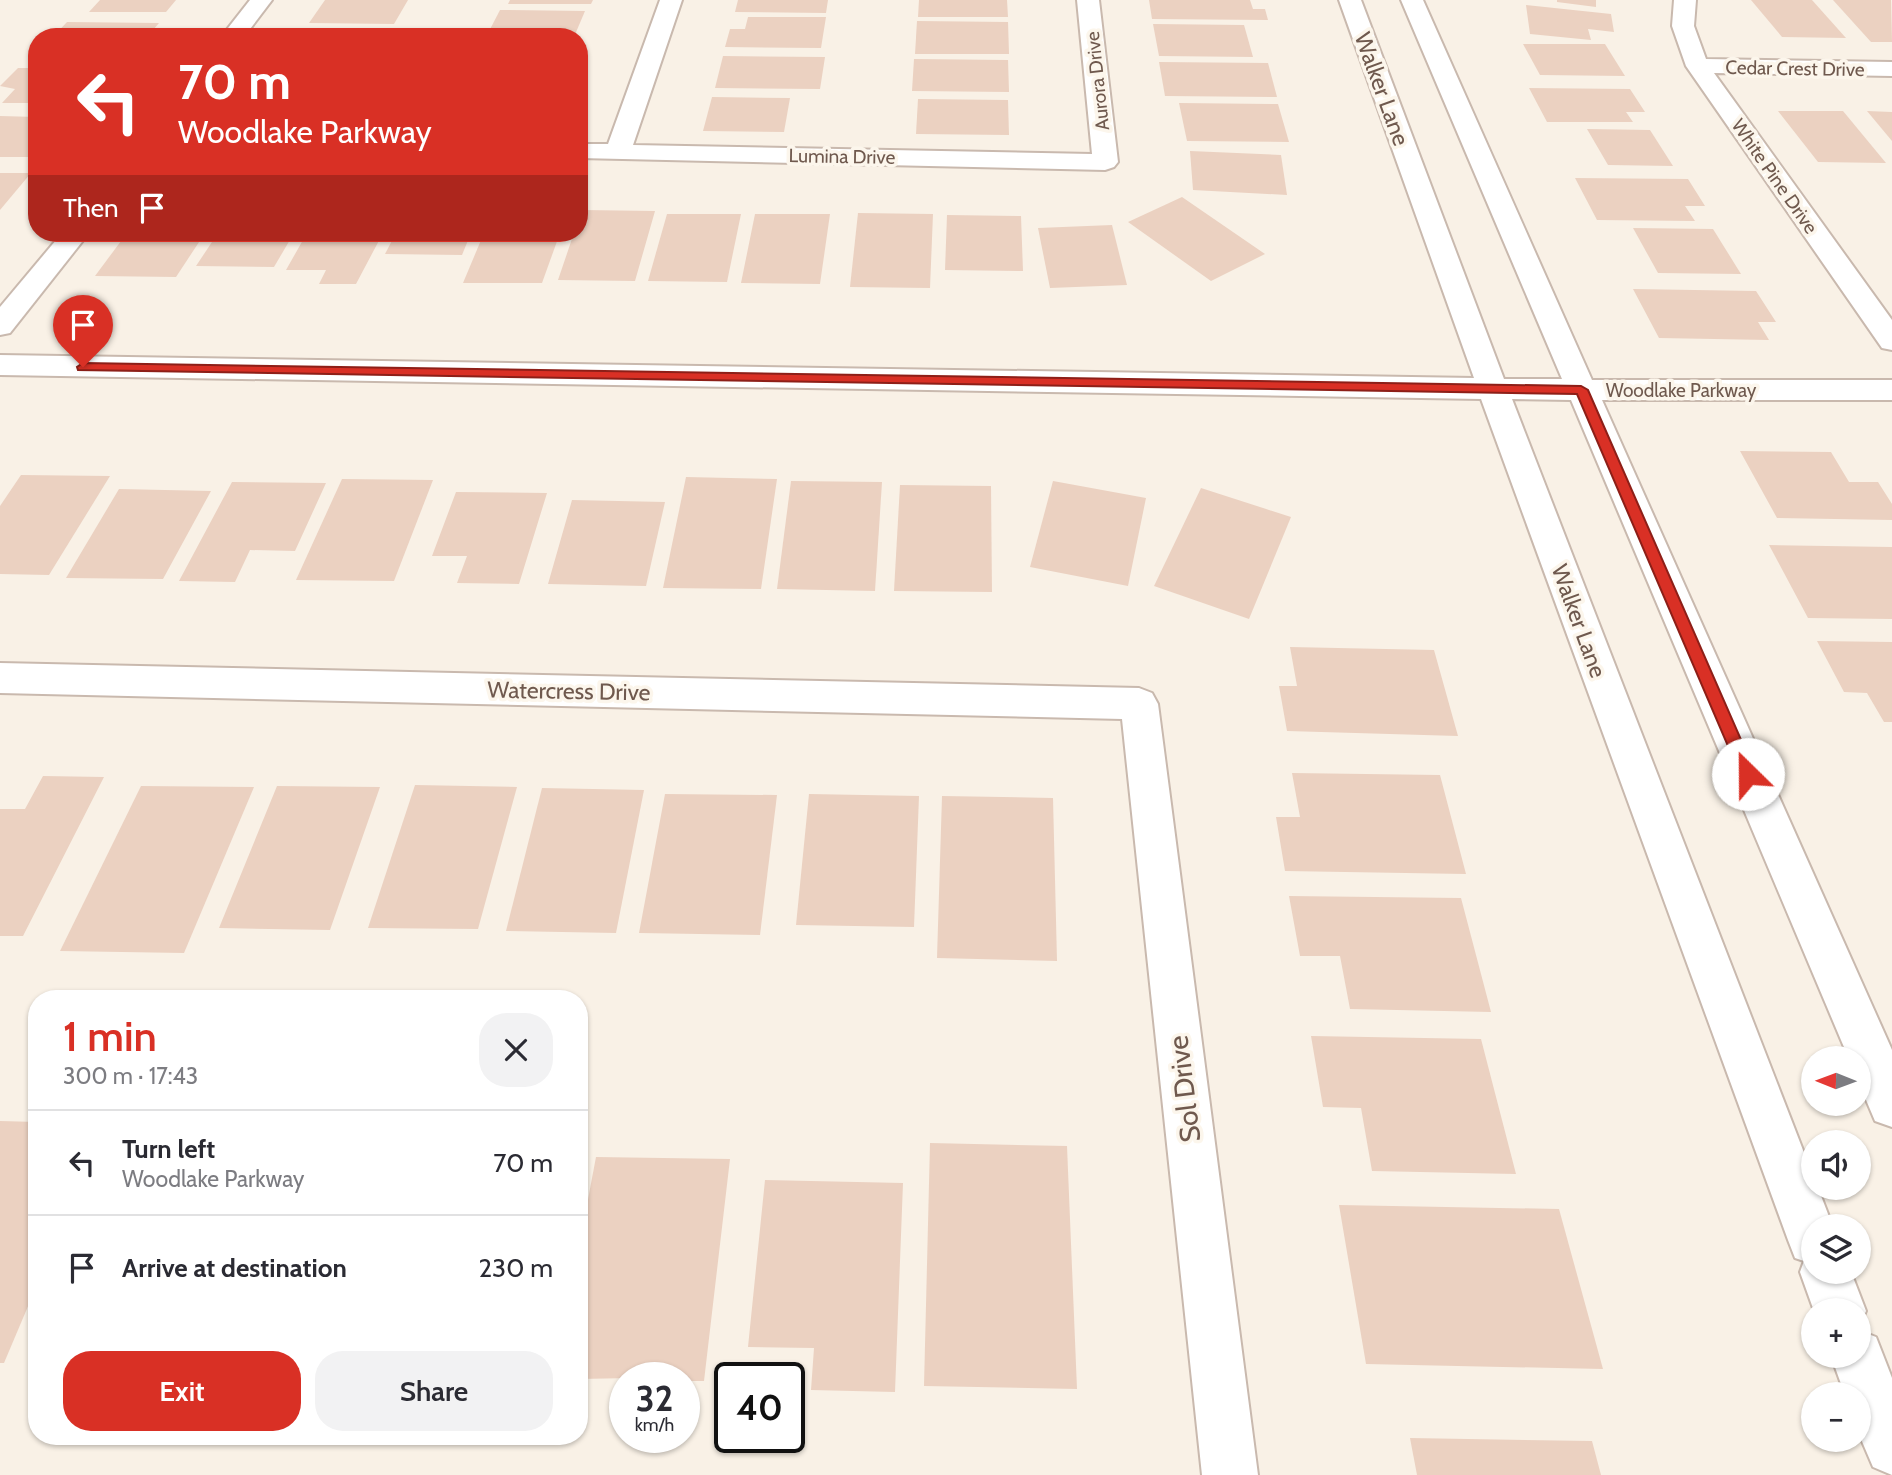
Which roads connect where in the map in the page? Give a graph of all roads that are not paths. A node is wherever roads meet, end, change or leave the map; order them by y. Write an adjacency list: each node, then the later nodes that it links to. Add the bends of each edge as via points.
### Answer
1 (261, 0): 7 (street)
2 (671, 0): 11 (street)
3 (1088, 0): 12 (street, Aurora Drive)
4 (1350, 0): 17 (street, Walker Lane)
5 (1412, 0): 18 (street)
6 (1685, 0): 8 (street, White Pine Drive, via 1683,26)
7 (239, 28)
8 (1698, 66): 9 (street, Cedar Crest Drive); 15 (street, White Pine Drive)
9 (1892, 69)
10 (588, 151): 11 (street, Lumina Drive)
11 (618, 151): 12 (street, Lumina Drive)
12 (1105, 162)
13 (69, 242): 14 (street)
14 (0, 326)
15 (1892, 341)
16 (0, 365): 17 (street, Woodlake Parkway)
17 (1493, 388): 18 (street, Woodlake Parkway); 23 (street, Walker Lane)
18 (1581, 390): 19 (street, Woodlake Parkway); 22 (street)
19 (1892, 390)
20 (0, 678): 21 (street, Watercress Drive)
21 (1139, 704): 26 (street, Sol Drive)
22 (1892, 1104)
23 (1803, 1214)
24 (1862, 1368): 25 (street)
25 (1892, 1448)
26 (1230, 1475)

